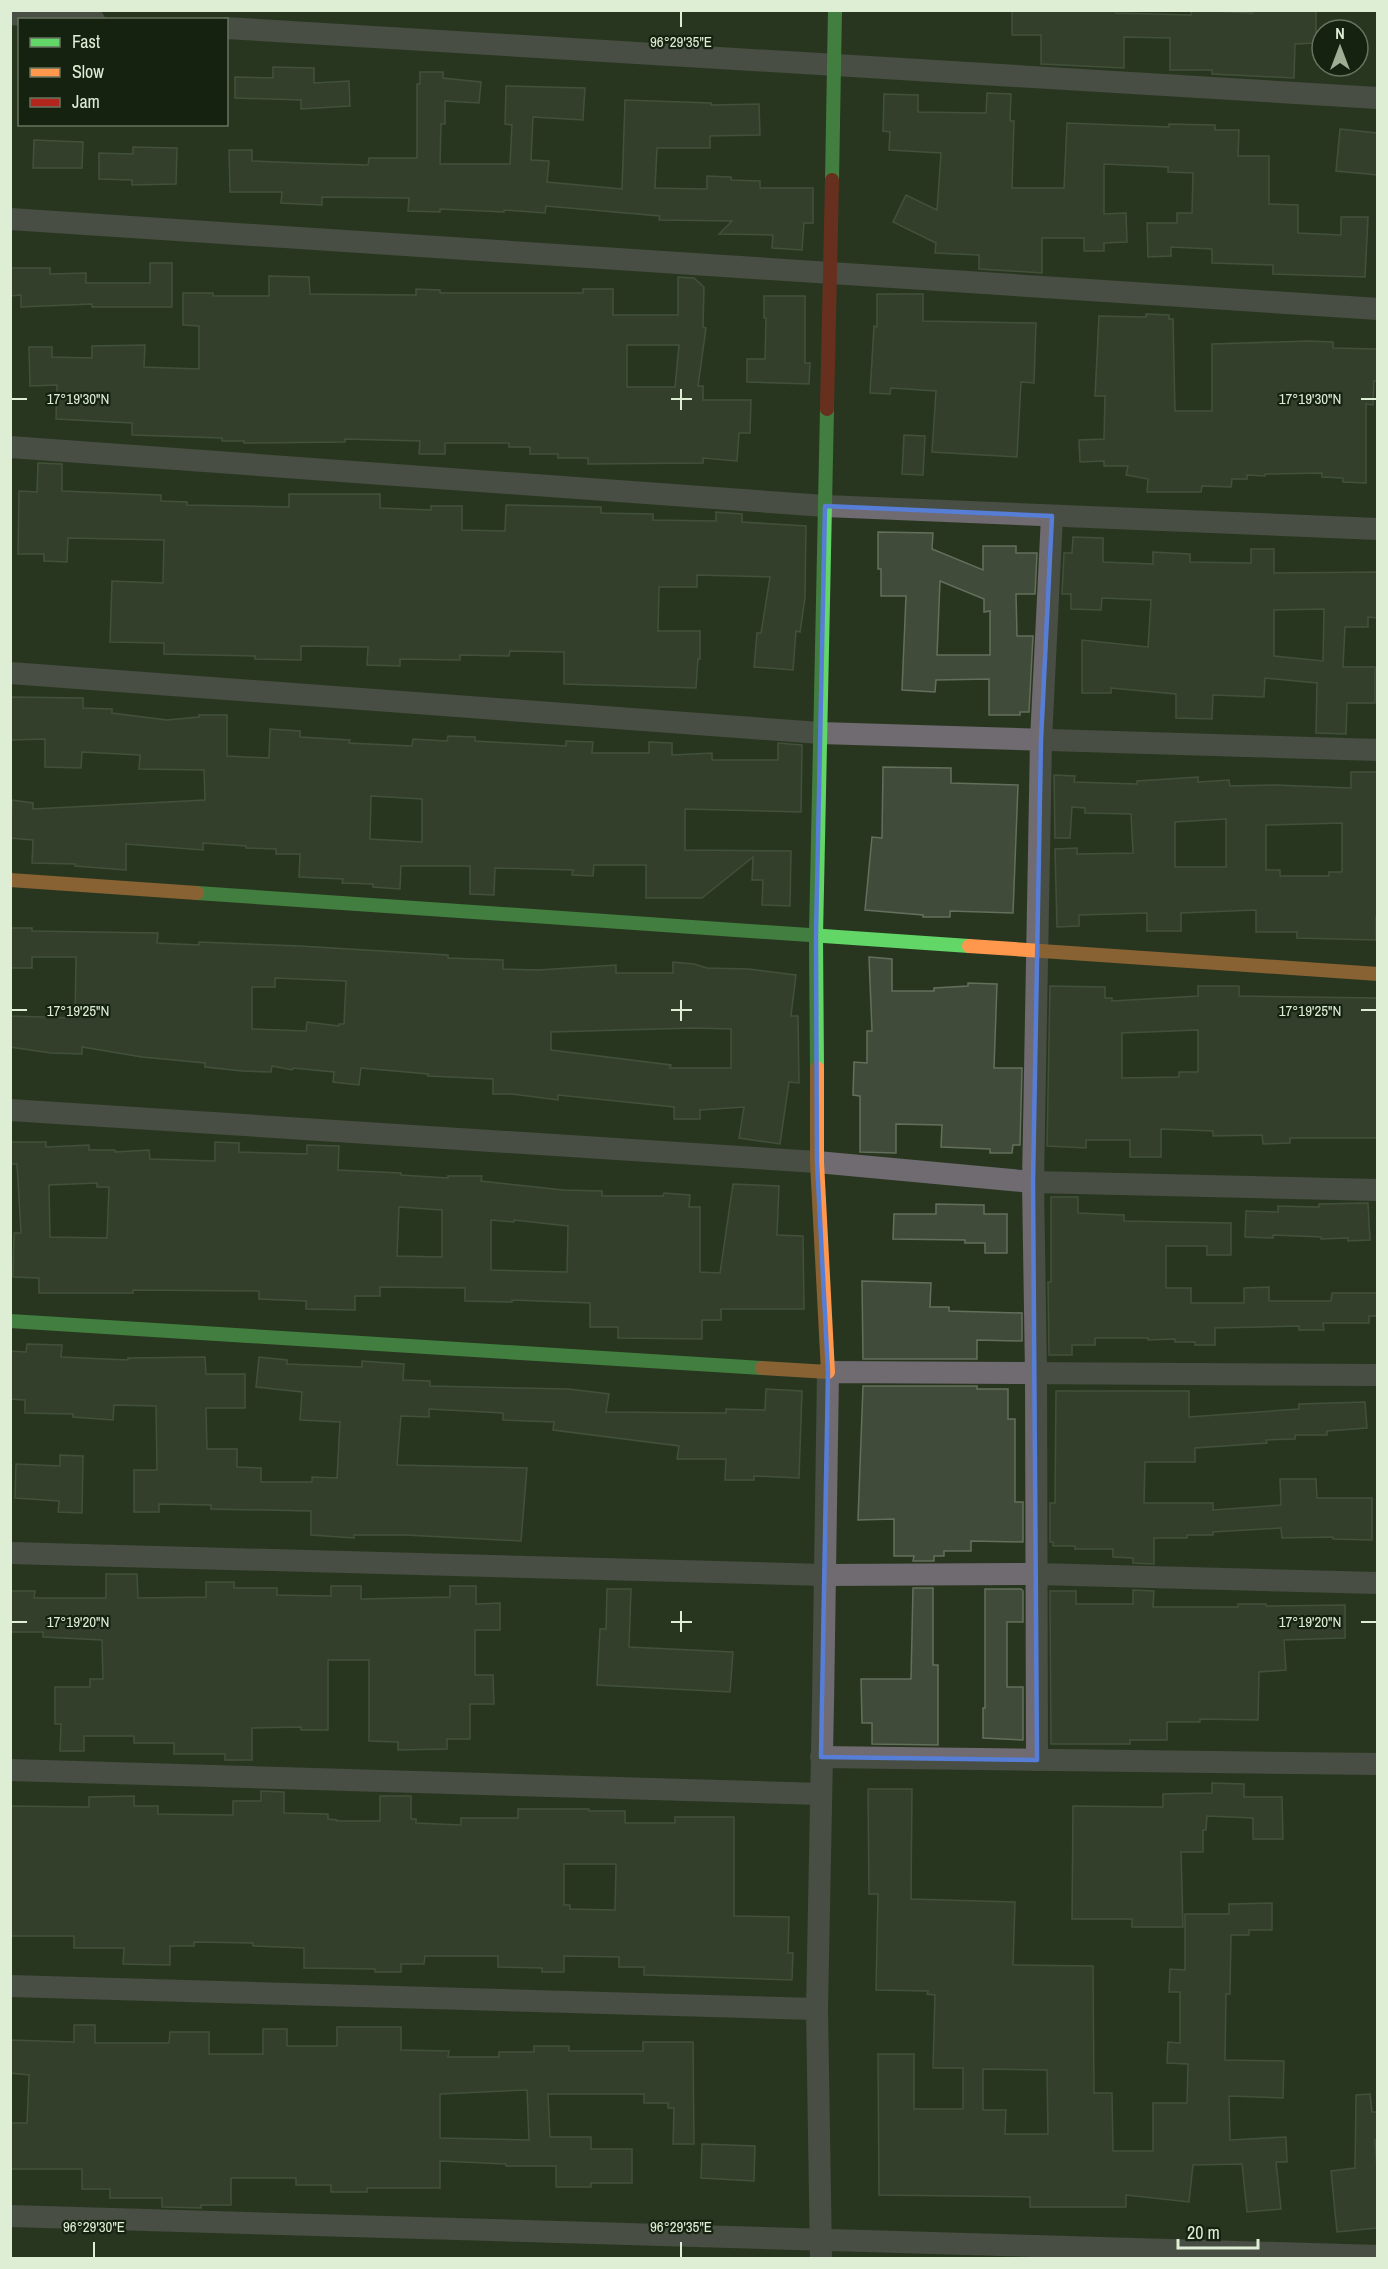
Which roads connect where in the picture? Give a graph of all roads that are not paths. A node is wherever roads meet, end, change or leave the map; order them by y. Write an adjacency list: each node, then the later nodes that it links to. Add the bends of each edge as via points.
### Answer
1 (835, 10): 3 (street)
2 (228, 28): 3 (street)
3 (835, 66): 4 (street); 6 (street)
4 (1377, 98)
5 (10, 219): 6 (street)
6 (830, 274): 7 (street); 9 (street)
7 (1377, 309)
8 (10, 447): 9 (street)
9 (825, 506): 10 (street); 13 (street)
10 (1052, 516): 11 (street); 14 (street)
11 (1377, 530)
12 (10, 673): 13 (street)
13 (820, 734): 14 (street); 17 (street)
14 (1041, 740): 15 (street); 18 (street)
15 (1377, 750)
16 (10, 880): 17 (street)
17 (816, 936): 18 (street); 21 (street)
18 (1038, 951): 19 (street); 22 (street)
19 (1377, 974)
20 (10, 1110): 21 (street)
21 (817, 1162): 22 (street); 25 (street)
22 (1033, 1182): 23 (street); 26 (street)
23 (1377, 1190)
24 (10, 1321): 25 (street)
25 (828, 1372): 26 (street); 30 (street)
26 (1036, 1374): 27 (street); 29 (street)
27 (1377, 1375)
28 (10, 1553): 30 (street)
29 (1037, 1574): 30 (street); 31 (street); 33 (street)
30 (826, 1575): 32 (street)
31 (1377, 1583)
32 (821, 1757): 33 (street); 36 (street)
33 (1036, 1760): 34 (street)
34 (1377, 1764)
35 (10, 1770): 36 (street)
36 (821, 1794): 38 (street)
37 (10, 1986): 38 (street)
38 (817, 2009): 40 (street)
39 (10, 2216): 40 (street)
40 (821, 2250): 41 (street)
41 (1377, 2256)

